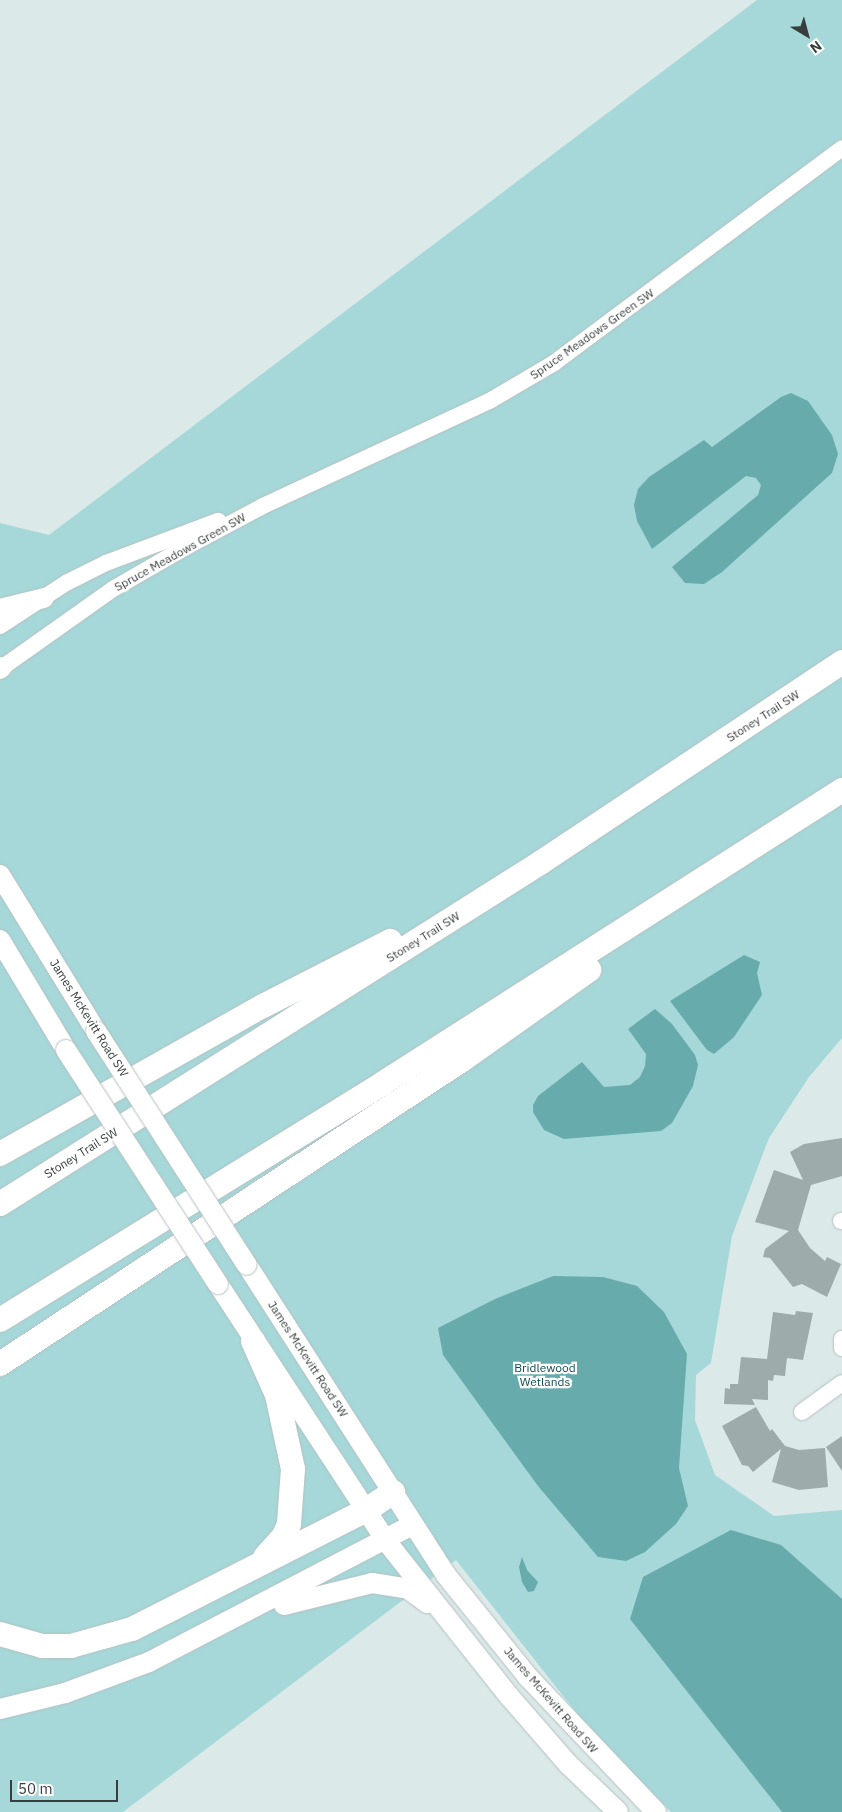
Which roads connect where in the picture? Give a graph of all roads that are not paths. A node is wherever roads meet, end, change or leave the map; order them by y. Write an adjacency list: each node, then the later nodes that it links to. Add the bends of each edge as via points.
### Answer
1 (842, 148): 2 (street, Spruce Meadows Green SW, via 554,363 491,400)
2 (263, 506): 3 (street, Spruce Meadows Green SW, via 145,546 66,583); 7 (street, Spruce Meadows Green SW, via 129,579)
3 (44, 598): 4 (main road); 5 (street, Spruce Meadows Green SW)
4 (0, 610)
5 (0, 626)
6 (842, 662): 11 (highway, Stoney Trail SW)
7 (1, 669)
8 (842, 790): 9 (highway)
9 (803, 817): 16 (highway); 20 (highway, via 462,1060)
10 (0, 863): 12 (main road, James McKevitt Road SW)
11 (540, 863): 14 (highway, via 263,1006); 15 (highway, Stoney Trail SW)
12 (5, 883): 23 (main road, James McKevitt Road SW, bridge, via 96,1031)
13 (0, 940): 18 (main road, bridge, via 66,1050)
14 (0, 1154)
15 (0, 1204)
16 (0, 1320)
17 (842, 1339): 19 (street)
18 (253, 1341): 24 (main road); 27 (highway, via 277,1395 293,1470 288,1524 276,1547)
19 (842, 1348)
20 (0, 1364)
21 (842, 1383): 22 (street)
22 (802, 1412)
23 (393, 1492): 24 (highway); 25 (main road, James McKevitt Road SW)
24 (365, 1511): 26 (main road); 27 (highway)
25 (412, 1525): 26 (main road); 33 (main road, James McKevitt Road SW, via 446,1575 528,1677)
26 (386, 1541): 28 (main road); 30 (main road)
27 (256, 1566): 29 (highway, via 140,1626 100,1640 71,1646 42,1646)
28 (445, 1618): 30 (main road, via 408,1589 386,1584 360,1584 304,1598 181,1653); 32 (main road, via 568,1764)
29 (0, 1634)
30 (149, 1662): 31 (main road, via 65,1693)
31 (0, 1709)
32 (618, 1812)
33 (656, 1812)

